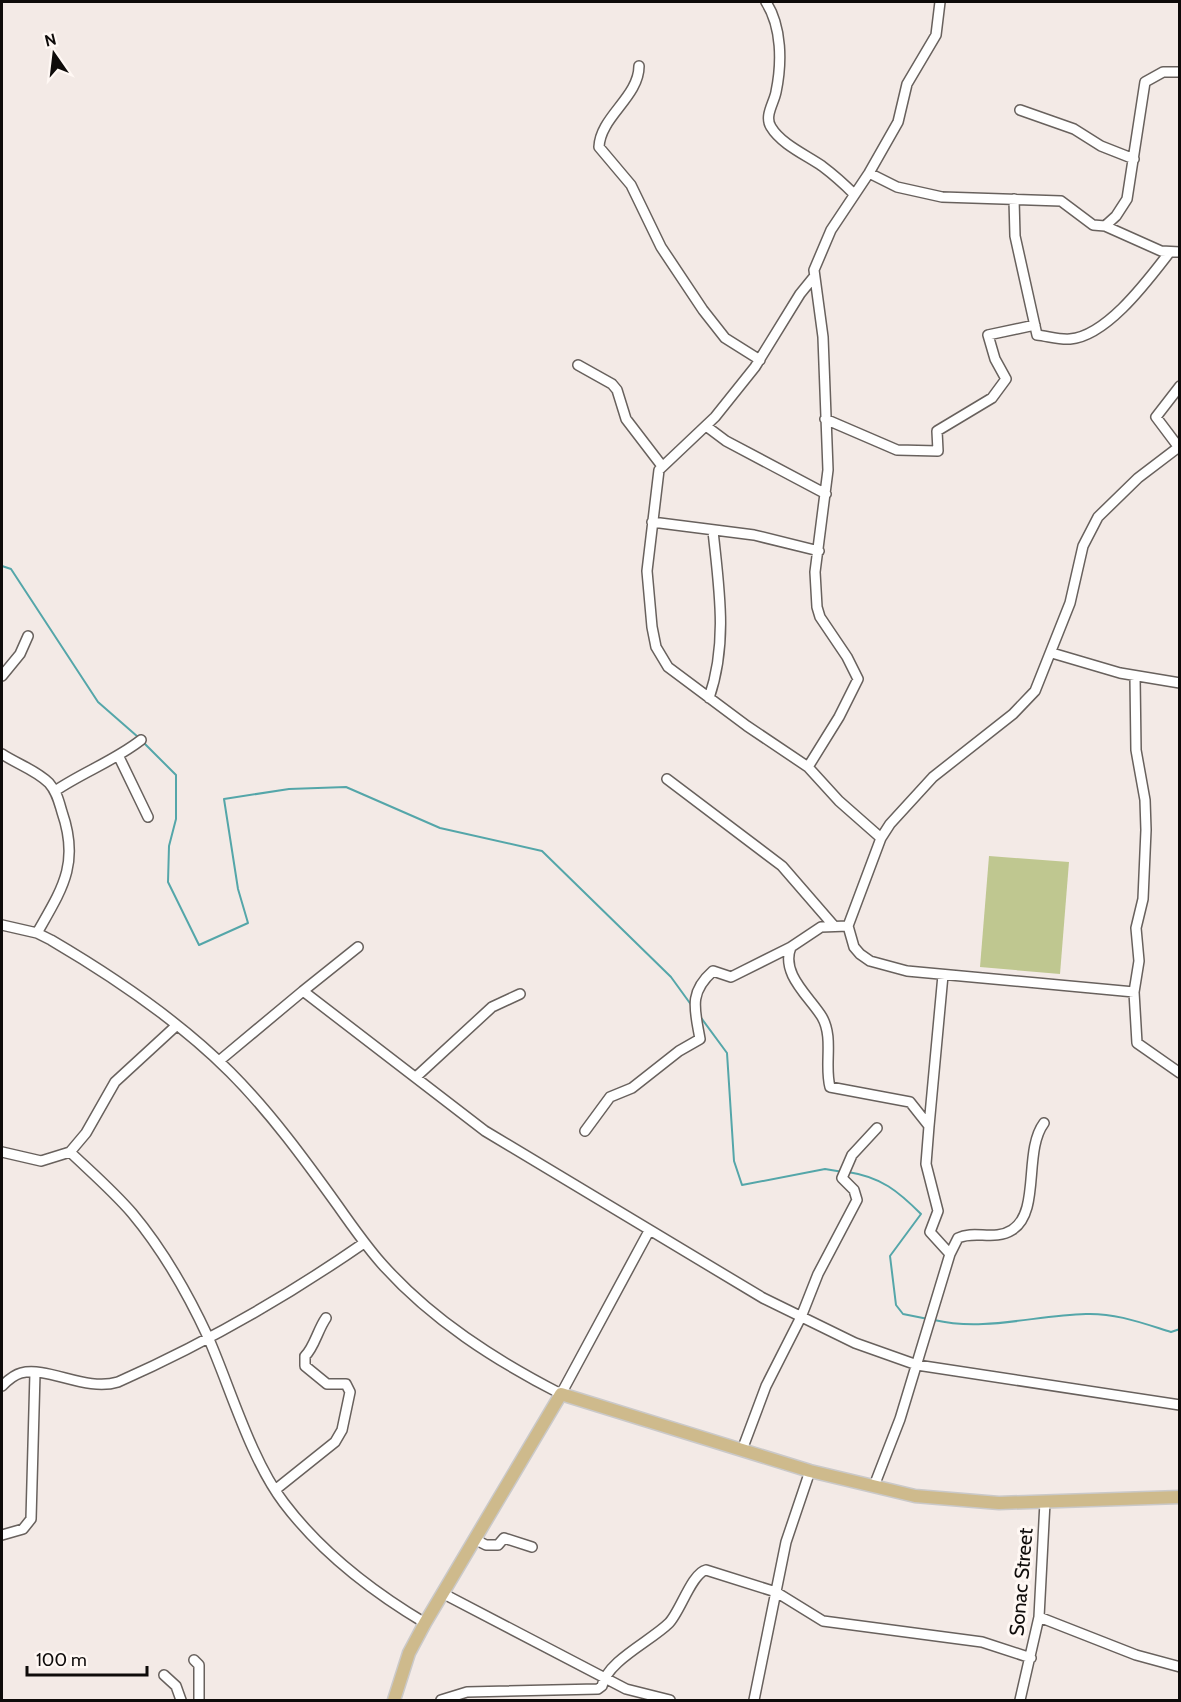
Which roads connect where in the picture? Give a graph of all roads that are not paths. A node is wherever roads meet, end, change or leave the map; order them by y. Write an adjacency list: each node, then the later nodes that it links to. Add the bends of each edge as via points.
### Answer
1 (766, 2): 8 (street, via 776,21 779,52 777,89 768,117 771,129)
2 (939, 2): 7 (street, via 936,35 907,84 898,122)
3 (639, 66): 14 (street, via 635,83 598,147 631,185 665,253 725,338)
4 (1179, 72): 6 (street, via 1163,72 1145,82)
5 (1020, 110): 6 (street, via 1074,129 1101,146)
6 (1134, 159): 10 (street, via 1125,203)
7 (869, 173): 8 (street); 9 (street, via 897,187 931,195 968,200)
8 (854, 194): 12 (street, via 827,237)
9 (1014, 199): 10 (street, via 1061,201 1088,222); 13 (street, via 1015,236)
10 (1105, 226): 11 (street)
11 (1174, 252): 13 (street, via 1135,296 1094,330 1070,339 1037,335)
12 (813, 278): 14 (street); 17 (street, via 824,337)
13 (1035, 325): 17 (street, via 988,335 1006,379 992,398 937,430 938,451 897,450)
14 (760, 360): 18 (street)
15 (578, 364): 20 (street, via 617,390 626,419)
16 (1179, 386): 19 (street, via 1156,417)
17 (825, 419): 21 (street)
18 (706, 426): 20 (street); 21 (street, via 726,441)
19 (1178, 448): 26 (street, via 1098,517 1089,533)
20 (662, 466): 22 (street)
21 (826, 494): 24 (street)
22 (652, 522): 23 (street); 30 (street, via 647,571 656,647 668,667)
23 (713, 531): 24 (street, via 764,537); 30 (street, via 722,628 718,673)
24 (819, 551): 34 (street, via 815,572 818,612 858,679)
25 (28, 636): 27 (street, via 20,654)
26 (1052, 653): 28 (street); 38 (street, via 1035,691 1025,703 933,777)
27 (2, 676)
28 (1135, 677): 29 (street); 47 (street, via 1136,750 1146,830)
29 (1179, 683)
30 (709, 698): 34 (street)
31 (141, 740): 33 (street)
32 (2, 754): 36 (street, via 38,774)
33 (119, 757): 36 (street, via 85,771); 37 (street)
34 (808, 767): 38 (street)
35 (667, 779): 40 (street, via 782,866)
36 (55, 791): 42 (street, via 70,833 70,864 66,882)
37 (148, 817)
38 (881, 838): 41 (street)
39 (2, 925): 42 (street)
40 (834, 926): 41 (street); 44 (street, via 813,931)
41 (848, 926): 45 (street, via 854,947 870,961 907,972)
42 (37, 933): 49 (street, via 79,957)
43 (357, 947): 46 (street)
44 (791, 947): 54 (street, via 795,981 824,1023 830,1087 910,1102); 56 (street, via 731,977 713,971 700,982 694,1003 700,1039 632,1088 610,1097)
45 (943, 975): 47 (street); 54 (street)
46 (303, 991): 50 (street); 52 (street)
47 (1134, 992): 51 (street, via 1137,1043)
48 (519, 994): 52 (street, via 492,1007)
49 (177, 1025): 50 (street); 58 (street, via 116,1083)
50 (219, 1061): 60 (street, via 290,1142)
51 (1179, 1073)
52 (416, 1077): 59 (street, via 485,1131)
53 (1044, 1123): 61 (street, via 1035,1140 1028,1203 1019,1224 994,1236 960,1236)
54 (929, 1126): 61 (street, via 926,1164 938,1211 930,1232)
55 (877, 1128): 62 (street, via 846,1165 842,1178 854,1190 857,1200 818,1274)
56 (585, 1131)
57 (2, 1152): 58 (street, via 41,1161)
58 (70, 1152): 64 (street, via 140,1224 171,1270)
59 (649, 1231): 62 (street); 68 (street)
60 (364, 1243): 64 (street); 68 (street, via 441,1320 521,1373)
61 (950, 1254): 65 (street)
62 (801, 1317): 65 (street, via 855,1343); 70 (street, via 766,1386)
63 (326, 1318): 73 (street, via 305,1356 305,1366 327,1384 346,1384 350,1392 342,1430 335,1442)
64 (208, 1339): 66 (street, via 110,1385); 73 (street)
65 (917, 1365): 69 (street); 72 (street)
66 (35, 1373): 67 (street, via 20,1373); 76 (street, via 31,1519 23,1529)
67 (2, 1386)
68 (561, 1394): 70 (main road); 77 (main road)
69 (1179, 1405)
70 (742, 1450): 71 (main road)
71 (810, 1471): 72 (main road); 79 (street, via 786,1542)
72 (874, 1486): 75 (main road, via 960,1502)
73 (275, 1490): 82 (street, via 326,1550 371,1587)
74 (1179, 1497): 75 (main road)
75 (1046, 1502): 81 (street, Sonac Street)
76 (2, 1535)
77 (474, 1539): 78 (street, via 498,1545 504,1538); 80 (main road)
78 (532, 1547)
79 (776, 1592): 83 (street, via 823,1621 982,1642); 87 (street, via 701,1571 672,1620); 93 (street)
80 (442, 1593): 82 (main road); 87 (street)
81 (1039, 1617): 83 (street, Sonac Street); 85 (street, via 1136,1655)
82 (425, 1623): 90 (main road)
83 (1031, 1658): 94 (street, Sonac Street)
84 (194, 1660): 89 (street, via 199,1665)
85 (1179, 1667)
86 (164, 1675): 88 (street, via 176,1686)
87 (603, 1677): 91 (street, via 602,1686 596,1689 467,1692); 92 (street, via 638,1694)
88 (181, 1701)
89 (199, 1701)
90 (394, 1701)
91 (441, 1701)
92 (670, 1701)
93 (754, 1701)
94 (1020, 1701)

